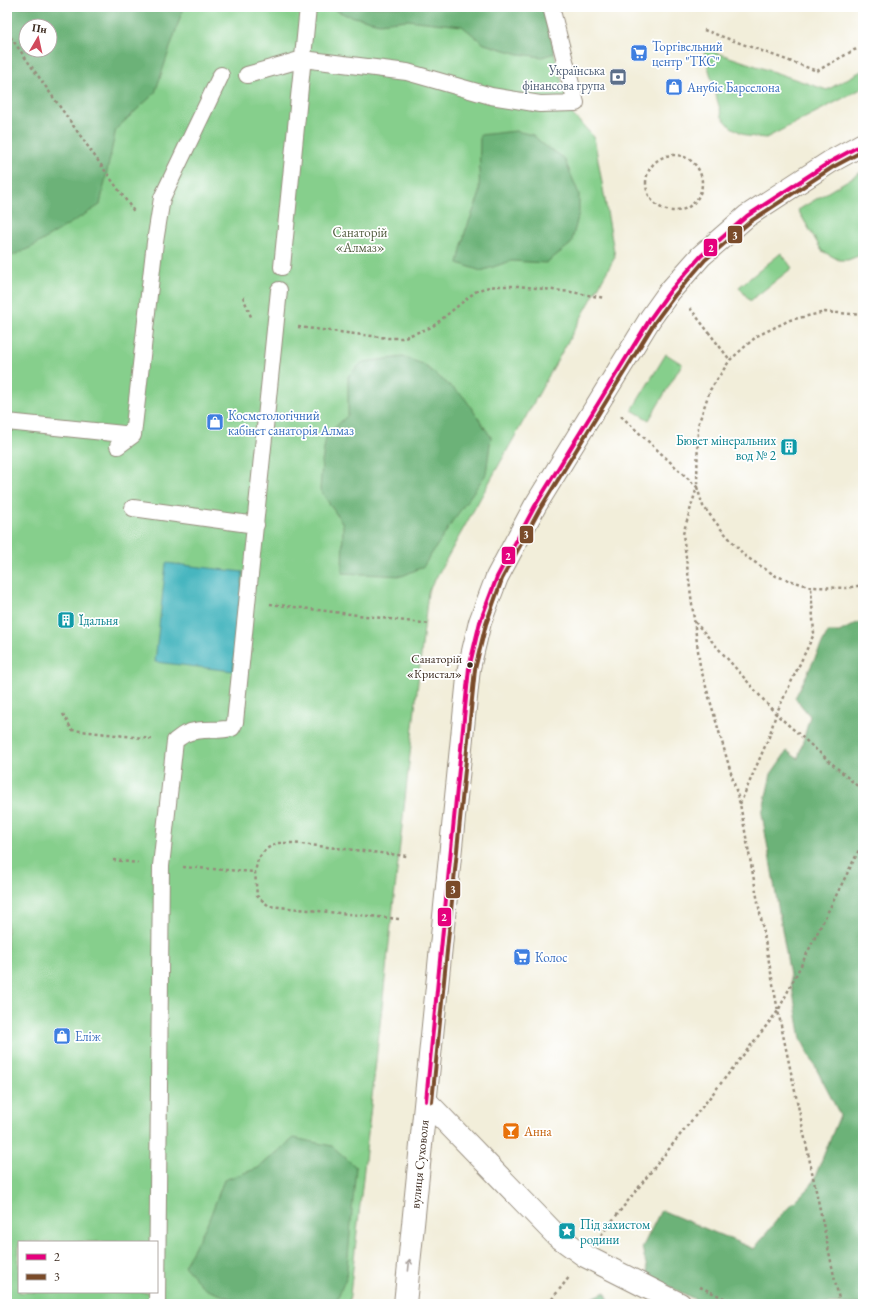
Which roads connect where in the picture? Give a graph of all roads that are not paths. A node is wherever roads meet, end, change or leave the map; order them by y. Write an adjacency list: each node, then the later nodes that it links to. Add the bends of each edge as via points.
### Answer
1 (308, 7): 3 (lane)
2 (551, 7): 3 (lane, via 576,103 540,104 491,96 407,72)
3 (303, 59): 5 (lane); 7 (lane)
4 (221, 75): 10 (lane, via 162,198)
5 (247, 75)
6 (863, 144): 14 (street, вулиця Суховоля, via 830,162 748,216 701,256 670,291 650,319 535,506 497,577 480,622 469,668)
7 (282, 267)
8 (280, 290): 13 (lane)
9 (7, 422): 10 (lane)
10 (133, 435): 11 (lane)
11 (118, 446)
12 (133, 508): 13 (lane)
13 (256, 525): 15 (lane, via 235,722 232,728 185,734 175,742 161,866)
14 (426, 1101): 18 (street, вулиця Суховоля, one-way to 14); 19 (street, via 556,1235 585,1256)
15 (158, 1241)
16 (157, 1293): 17 (lane)
17 (157, 1304)
18 (405, 1304)
19 (680, 1304)

